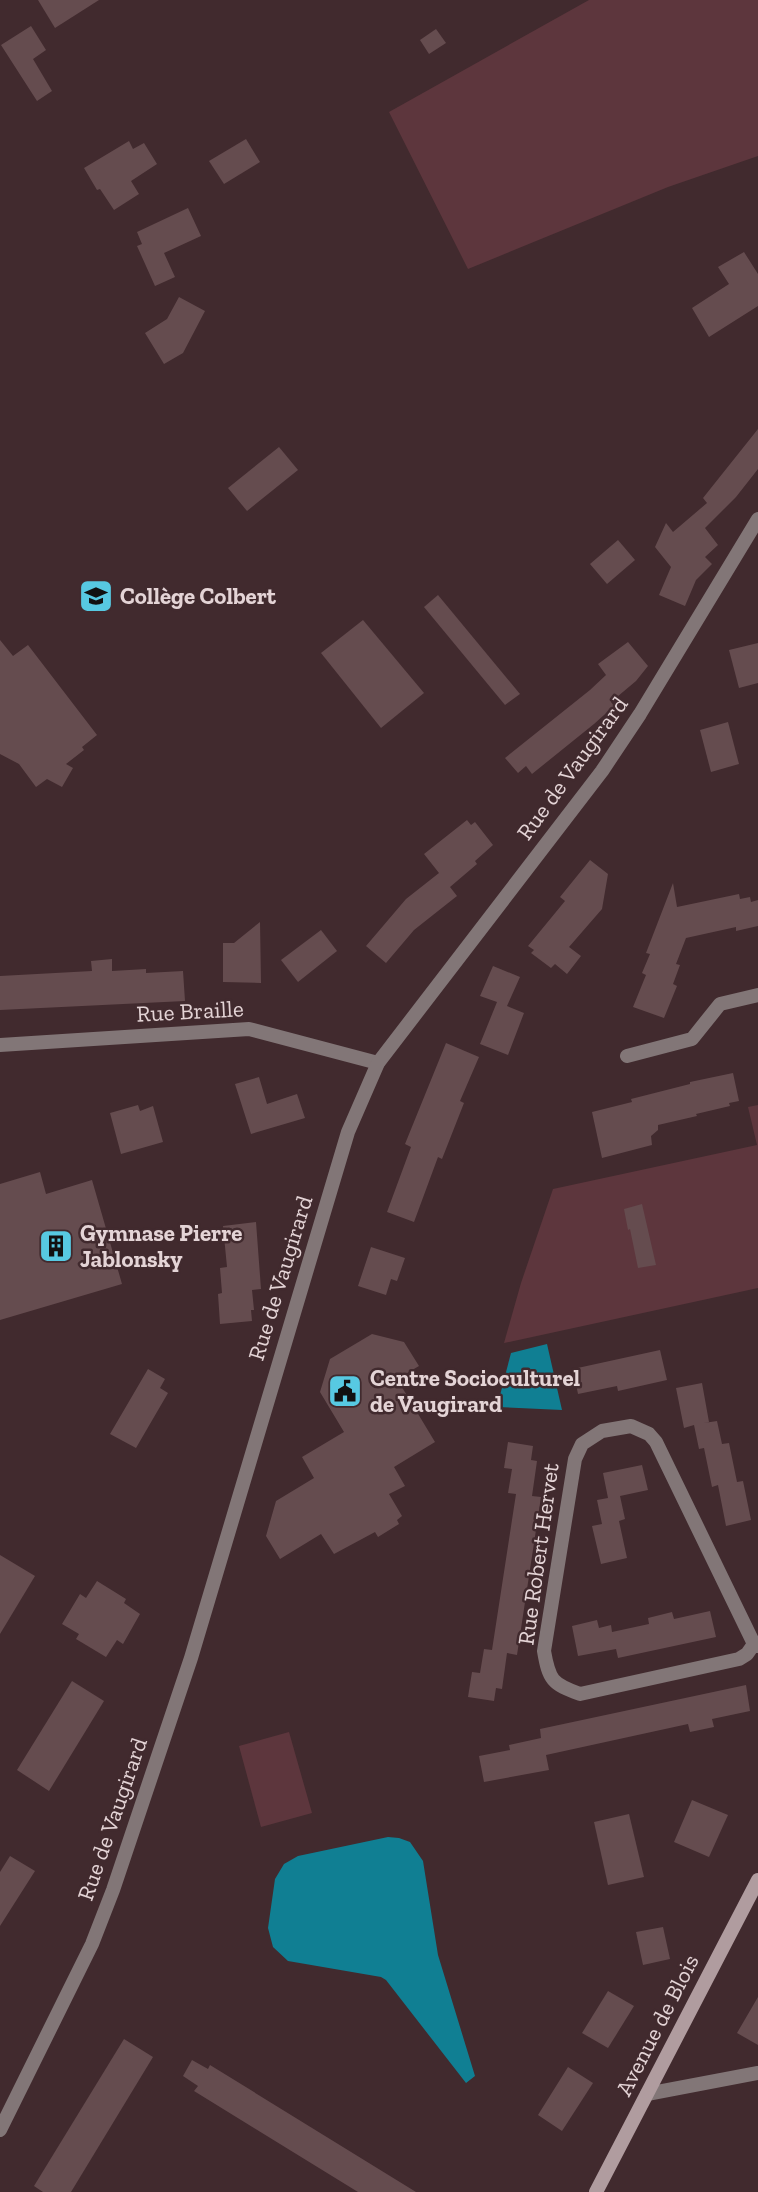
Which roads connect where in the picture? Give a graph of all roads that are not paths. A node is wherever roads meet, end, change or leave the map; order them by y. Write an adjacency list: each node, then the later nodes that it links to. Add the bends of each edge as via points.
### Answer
1 (758, 519): 5 (street, Rue de Vaugirard, via 602,771)
2 (758, 995): 4 (street, via 720,1004 692,1039)
3 (0, 1045): 5 (street, Rue Braille, via 249,1029)
4 (627, 1056)
5 (378, 1063): 10 (street, Rue de Vaugirard, via 348,1132 191,1658 113,1890 92,1944)
6 (756, 1645): 6 (street, Rue Robert Hervet, via 739,1659 580,1694 558,1686 548,1673 544,1651 575,1459 582,1444 602,1431 631,1426 649,1433)
7 (758, 1880): 9 (main road, Avenue de Blois)
8 (758, 2073): 9 (street)
9 (647, 2094): 11 (main road, Avenue de Blois)
10 (0, 2130)
11 (596, 2192)

